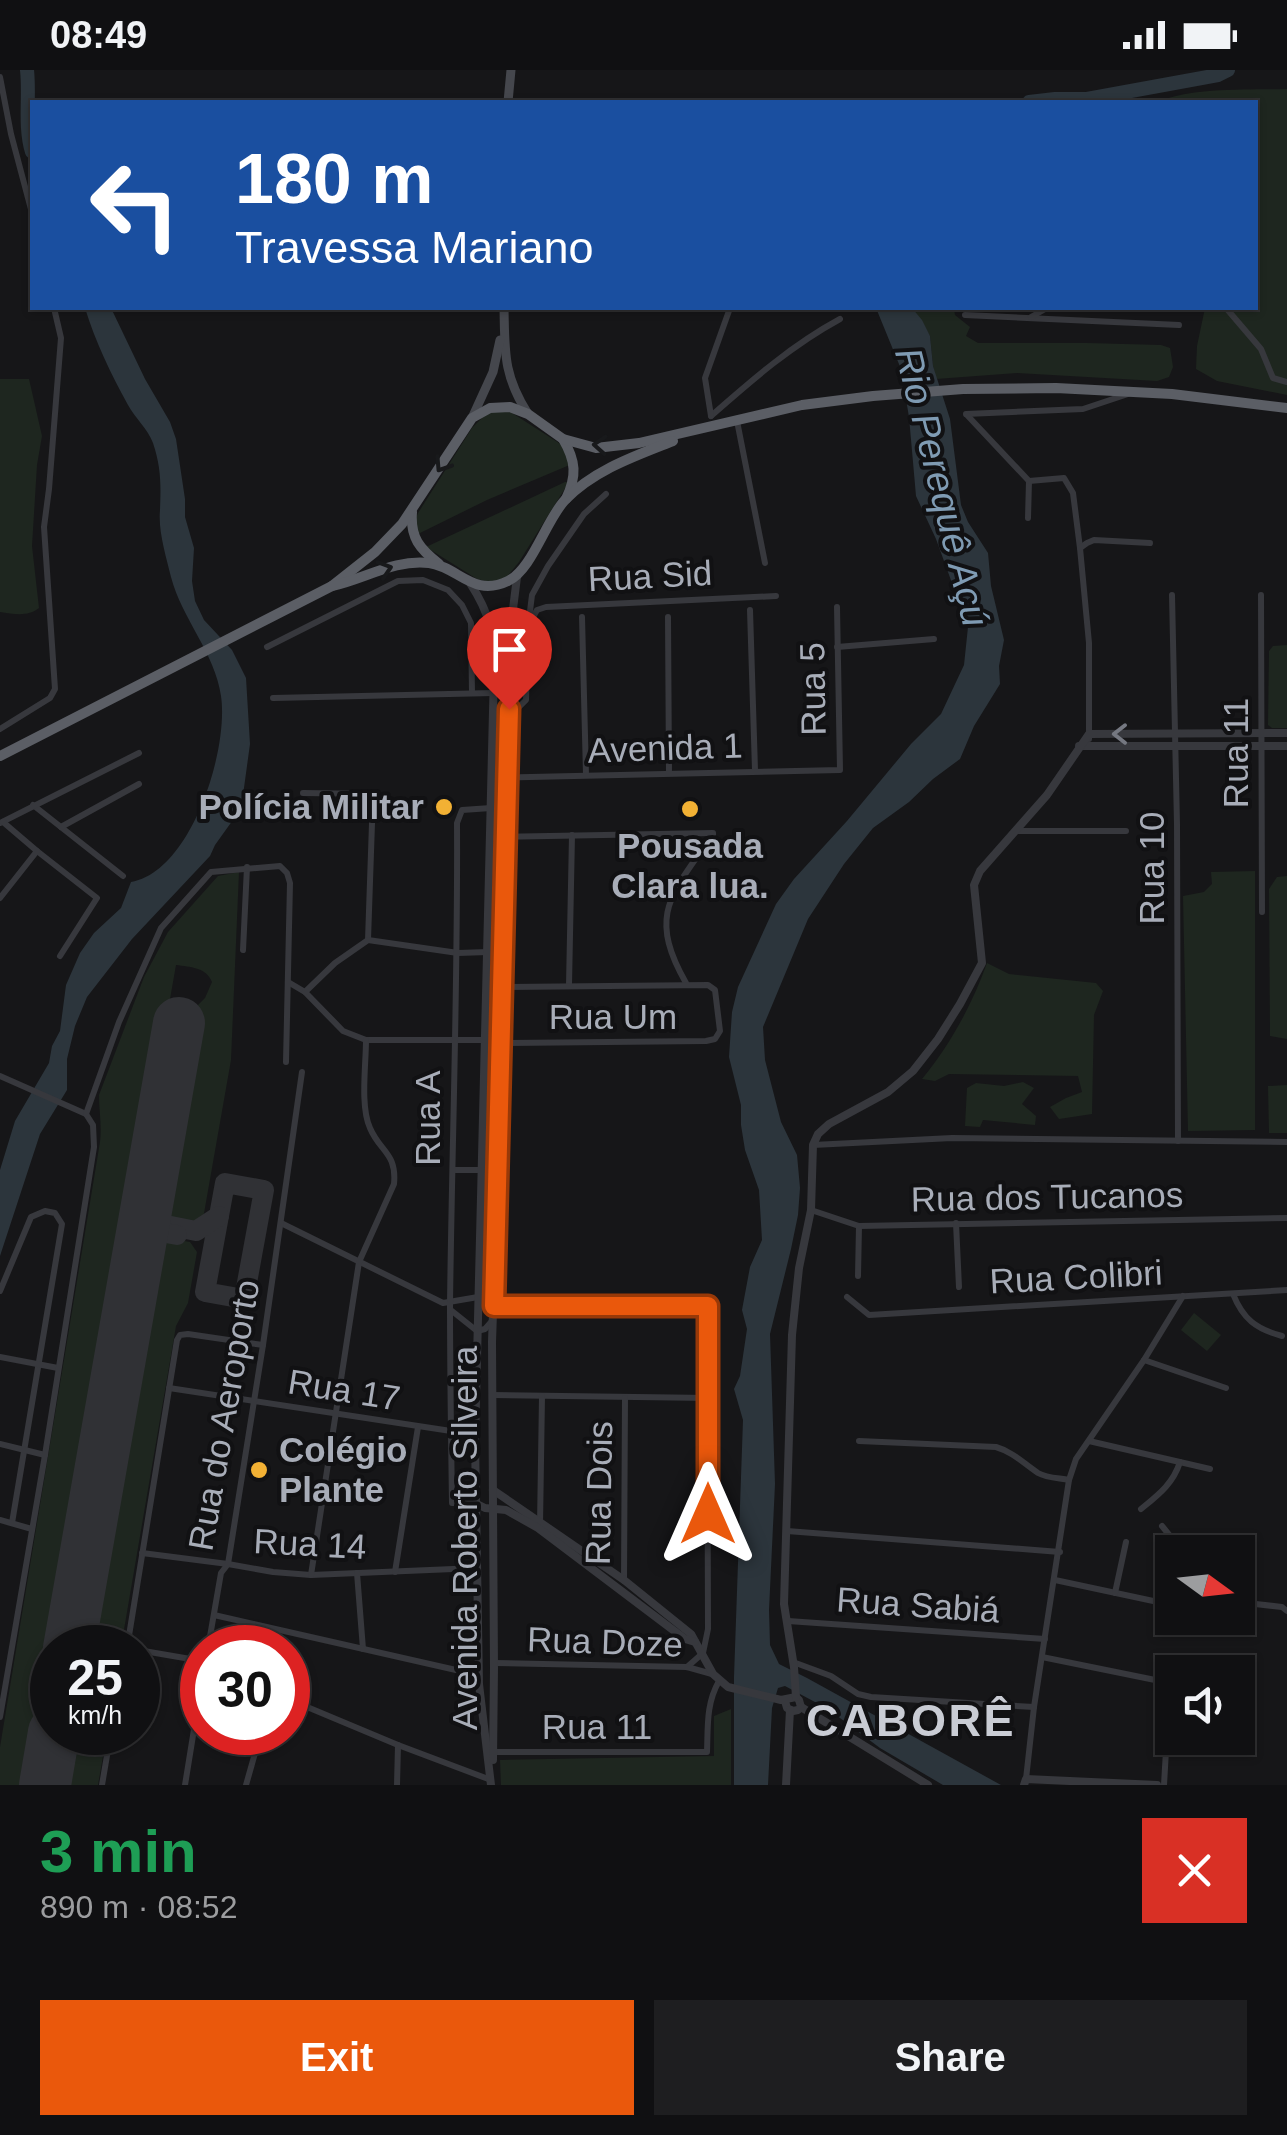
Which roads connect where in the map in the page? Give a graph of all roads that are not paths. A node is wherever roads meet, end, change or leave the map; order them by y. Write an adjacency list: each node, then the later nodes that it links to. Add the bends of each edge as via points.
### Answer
1 (512, 70): 3 (main road)
2 (0, 77): 4 (street)
3 (508, 100)
4 (30, 205)
5 (54, 310): 51 (street, via 61,338 44,527 56,689)
6 (504, 310): 13 (main road)
7 (729, 310): 21 (street, via 706,378)
8 (1043, 310): 11 (street)
9 (1228, 310): 15 (street, via 1261,349 1272,378)
10 (965, 315): 11 (street)
11 (1029, 318): 14 (street)
12 (840, 319): 21 (street, via 768,366)
13 (504, 323): 18 (main road, via 510,382); 19 (main road)
14 (1178, 325)
15 (1287, 382)
16 (1134, 392): 17 (highway); 20 (highway, via 963,389 802,405); 23 (street, via 1083,409 966,414)
17 (1287, 408)
18 (528, 414): 19 (highway, via 500,406); 22 (highway)
19 (472, 418): 26 (highway, one-way to 26)
20 (736, 420): 21 (highway); 30 (street)
21 (709, 424): 22 (highway, one-way to 22, via 614,447); 25 (highway, via 606,470)
22 (564, 438): 25 (highway, via 575,469)
23 (1029, 481): 27 (street); 29 (street, via 1064,478)
24 (606, 494): 42 (street, via 548,566 532,594)
25 (565, 500): 32 (highway)
26 (412, 512): 31 (highway, via 413,536); 34 (highway)
27 (1028, 518)
28 (1150, 543): 29 (street, via 1094,540)
29 (1080, 548): 52 (street)
30 (765, 564)
31 (440, 565): 33 (highway); 34 (highway, one-way to 31, via 399,564)
32 (516, 576): 33 (highway, via 493,586); 50 (street, Avenida Roberto Silveira)
33 (470, 583): 47 (street, Avenida Roberto Silveira, via 492,628)
34 (332, 586): 62 (highway)
35 (1172, 595): 53 (street, Rua 10)
36 (1260, 595): 54 (street, Rua 11)
37 (776, 596): 42 (street, Rua Sid, via 546,606)
38 (837, 606): 44 (street, Rua 5)
39 (750, 610): 63 (street)
40 (582, 616): 66 (street)
41 (668, 616): 65 (street)
42 (528, 626): 50 (street, via 526,700)
43 (934, 640): 44 (street)
44 (838, 646): 64 (street, Rua 5)
45 (266, 647): 46 (street, via 387,585 423,580 448,590 471,623)
46 (472, 693): 47 (street); 48 (street)
47 (493, 694): 49 (street, Avenida Roberto Silveira)
48 (273, 698)
49 (493, 709): 50 (street); 67 (street, Avenida Roberto Silveira)
50 (509, 709): 68 (street, Avenida Roberto Silveira)
51 (0, 729)
52 (1089, 734): 53 (street, one-way to 52); 56 (street); 58 (street)
53 (1176, 734): 54 (street); 60 (street, Rua 10)
54 (1262, 734): 55 (street); 59 (street, Rua 11)
55 (1287, 734)
56 (1079, 746): 58 (street); 75 (street)
57 (1287, 746): 59 (street)
58 (1089, 747): 60 (street)
59 (1262, 747): 60 (street); 84 (street, Rua 11)
60 (1176, 748): 105 (street, Rua 10)
61 (139, 753): 71 (street)
62 (0, 756)
63 (755, 770): 64 (street, Avenida 1); 65 (street, Avenida 1)
64 (840, 770)
65 (669, 773): 66 (street, Avenida 1)
66 (586, 775): 68 (street, Avenida 1)
67 (491, 778): 68 (street, Avenida 1); 72 (street, Avenida Roberto Silveira)
68 (508, 778): 79 (street, Avenida Roberto Silveira)
69 (139, 784): 74 (street)
70 (303, 793): 85 (street, via 373,794)
71 (33, 805): 73 (street); 74 (street)
72 (491, 808): 78 (street, Avenida Roberto Silveira); 88 (street, Rua A, via 458,816)
73 (1, 822): 80 (street)
74 (61, 827): 82 (street)
75 (1016, 831): 76 (street); 107 (street, via 974,886 982,963 938,1038 913,1071 828,1124)
76 (1126, 831)
77 (572, 835): 79 (street); 91 (street, via 714,832 670,899 665,920 668,946); 93 (street)
78 (491, 837): 79 (street); 87 (street, Avenida Roberto Silveira)
79 (506, 837): 92 (street, Avenida Roberto Silveira)
80 (37, 851): 83 (street); 89 (street, via 96,898)
81 (247, 867): 86 (street); 90 (street, via 280,866 287,873); 104 (street, via 212,872 161,928)
82 (123, 876)
83 (0, 898)
84 (1262, 912)
85 (368, 940): 88 (street); 94 (street)
86 (242, 950)
87 (488, 952): 88 (street); 97 (street, Avenida Roberto Silveira)
88 (458, 953): 95 (street, Rua A)
89 (60, 956)
90 (288, 982): 94 (street); 101 (street)
91 (686, 984): 93 (street); 98 (street, Rua Um, via 715,990 715,1039)
92 (504, 986): 93 (street); 98 (street, Avenida Roberto Silveira)
93 (569, 986)
94 (304, 992): 96 (street, via 343,1031)
95 (454, 1039): 96 (street); 97 (street); 108 (street, Rua A)
96 (366, 1040): 118 (street, via 370,1129 396,1172)
97 (484, 1040): 98 (street); 100 (street, Avenida Roberto Silveira)
98 (501, 1042): 99 (street, Avenida Roberto Silveira)
99 (500, 1059): 100 (street, via 495,1065); 110 (street, Avenida Roberto Silveira)
100 (484, 1061): 109 (street, Avenida Roberto Silveira)
101 (286, 1062)
102 (302, 1072): 114 (street, Rua do Aeroporto)
103 (0, 1076): 104 (street)
104 (86, 1114): 112 (street, via 95,1134)
105 (1178, 1141): 106 (street); 107 (street, via 952,1138)
106 (1287, 1142)
107 (813, 1145): 111 (street)
108 (453, 1170): 109 (street); 127 (street, Rua A)
109 (481, 1170): 110 (street); 125 (street, Avenida Roberto Silveira)
110 (498, 1170): 128 (street, Avenida Roberto Silveira)
111 (812, 1210): 117 (street, Rua dos Tucanos); 165 (street, via 794,1302)
112 (83, 1212): 116 (street); 136 (street)
113 (1287, 1218): 115 (street, Rua dos Tucanos)
114 (281, 1223): 118 (street); 132 (street, Rua do Aeroporto)
115 (956, 1223): 117 (street, Rua dos Tucanos); 120 (street)
116 (62, 1224): 121 (street, via 55,1213 31,1217); 135 (street)
117 (858, 1226): 119 (street)
118 (359, 1262): 127 (street); 144 (street)
119 (858, 1276)
120 (959, 1287)
121 (0, 1290)
122 (1287, 1290): 123 (street, Rua Colibri)
123 (1233, 1294): 124 (street, Rua Colibri); 131 (street, via 1249,1322)
124 (1183, 1296): 126 (street, Rua Colibri, via 869,1315); 134 (street)
125 (478, 1297): 127 (street); 128 (street); 130 (street, Avenida Roberto Silveira)
126 (847, 1297)
127 (448, 1305): 130 (street); 146 (street, Rua A)
128 (494, 1306): 129 (street, Avenida Roberto Silveira); 142 (street, via 708,1306)
129 (493, 1320): 130 (street); 139 (street, Avenida Roberto Silveira)
130 (477, 1332): 147 (street, Avenida Roberto Silveira)
131 (1282, 1336)
132 (263, 1345): 137 (street, via 180,1335); 143 (street, Rua do Aeroporto)
133 (0, 1357): 135 (street)
134 (1144, 1360): 138 (street); 149 (street)
135 (38, 1366): 136 (street); 151 (street)
136 (58, 1368): 152 (street)
137 (169, 1388): 143 (street, Rua 17); 169 (street)
138 (1226, 1388)
139 (492, 1395): 140 (street); 156 (street, Avenida Roberto Silveira)
140 (542, 1396): 141 (street); 162 (street)
141 (625, 1398): 142 (street); 176 (street, Rua Dois)
142 (709, 1398): 188 (street)
143 (254, 1401): 144 (street, Rua 17); 170 (street, Rua do Aeroporto)
144 (337, 1414): 145 (street, Rua 17); 174 (street)
145 (418, 1427): 146 (street, Rua 17); 172 (street)
146 (452, 1432): 147 (street); 157 (street, Rua A, via 452,1503)
147 (475, 1440): 157 (street, Avenida Roberto Silveira)
148 (858, 1441): 155 (street, via 996,1447 1048,1477)
149 (1090, 1441): 153 (street); 155 (street)
150 (0, 1444): 151 (street)
151 (24, 1449): 152 (street); 161 (street)
152 (45, 1454): 164 (street)
153 (1180, 1462): 154 (street); 159 (street, via 1167,1487)
154 (1210, 1469)
155 (1070, 1480): 168 (street)
156 (494, 1490): 157 (street, via 481,1488); 158 (street, Avenida Roberto Silveira); 162 (street)
157 (475, 1499): 158 (street); 171 (street, Avenida Roberto Silveira)
158 (493, 1508): 162 (street); 191 (street, Avenida Roberto Silveira)
159 (1140, 1509)
160 (0, 1520): 161 (street)
161 (12, 1523): 164 (street)
162 (540, 1525): 176 (street)
163 (1162, 1526): 166 (street)
164 (32, 1530): 194 (street)
165 (787, 1531): 168 (street); 182 (street)
166 (1169, 1535)
167 (1126, 1542): 177 (street)
168 (1060, 1552): 175 (street)
169 (142, 1554): 170 (street, Rua 14); 184 (street)
170 (228, 1564): 174 (street, Rua 14); 181 (street, Rua do Aeroporto, via 220,1573)
171 (476, 1568): 172 (street, Rua 14); 193 (street, Avenida Roberto Silveira)
172 (395, 1572): 173 (street, Rua 14)
173 (357, 1573): 174 (street, Rua 14); 187 (street)
174 (311, 1575)
175 (1056, 1580): 177 (street); 186 (street)
176 (621, 1584): 188 (street)
177 (1115, 1593): 178 (street)
178 (1155, 1601)
179 (1255, 1604): 180 (street)
180 (1287, 1611)
181 (214, 1615): 183 (street); 185 (street, Rua do Aeroporto)
182 (788, 1622): 186 (street, Rua Sabiá); 190 (street)
183 (253, 1624): 187 (street)
184 (130, 1625)
185 (212, 1625)
186 (1045, 1639): 189 (street)
187 (363, 1648): 193 (street)
188 (703, 1652): 192 (street); 195 (street)
189 (1042, 1657): 196 (street); 202 (street)
190 (794, 1664): 199 (street); 202 (street, via 871,1697)
191 (494, 1666): 192 (street, Rua Doze); 193 (street); 197 (street, Avenida Roberto Silveira)
192 (688, 1667): 195 (street, Rua Doze)
193 (478, 1674): 198 (street, Avenida Roberto Silveira)
194 (4, 1678): 205 (street)
195 (716, 1678): 200 (street); 207 (street, Rua 11, via 707,1752)
196 (1155, 1680)
197 (494, 1684): 198 (street); 207 (street, Avenida Roberto Silveira)
198 (479, 1687): 207 (street, Avenida Roberto Silveira)
199 (796, 1695): 200 (street); 201 (street)
200 (783, 1700): 204 (street)
201 (800, 1706): 204 (street); 219 (street)
202 (1034, 1707): 213 (street)
203 (310, 1708): 206 (street)
204 (790, 1710): 218 (street)
205 (0, 1718)
206 (398, 1745): 212 (street); 217 (street)
207 (490, 1751): 212 (street, Avenida Roberto Silveira)
208 (107, 1755): 214 (street)
209 (190, 1755): 215 (street)
210 (254, 1755): 216 (street)
211 (1165, 1755): 220 (street)
212 (491, 1782)
213 (1025, 1782): 220 (street)
214 (102, 1785)
215 (185, 1785)
216 (246, 1785)
217 (397, 1785)
218 (786, 1785)
219 (928, 1785)
220 (1160, 1785)

